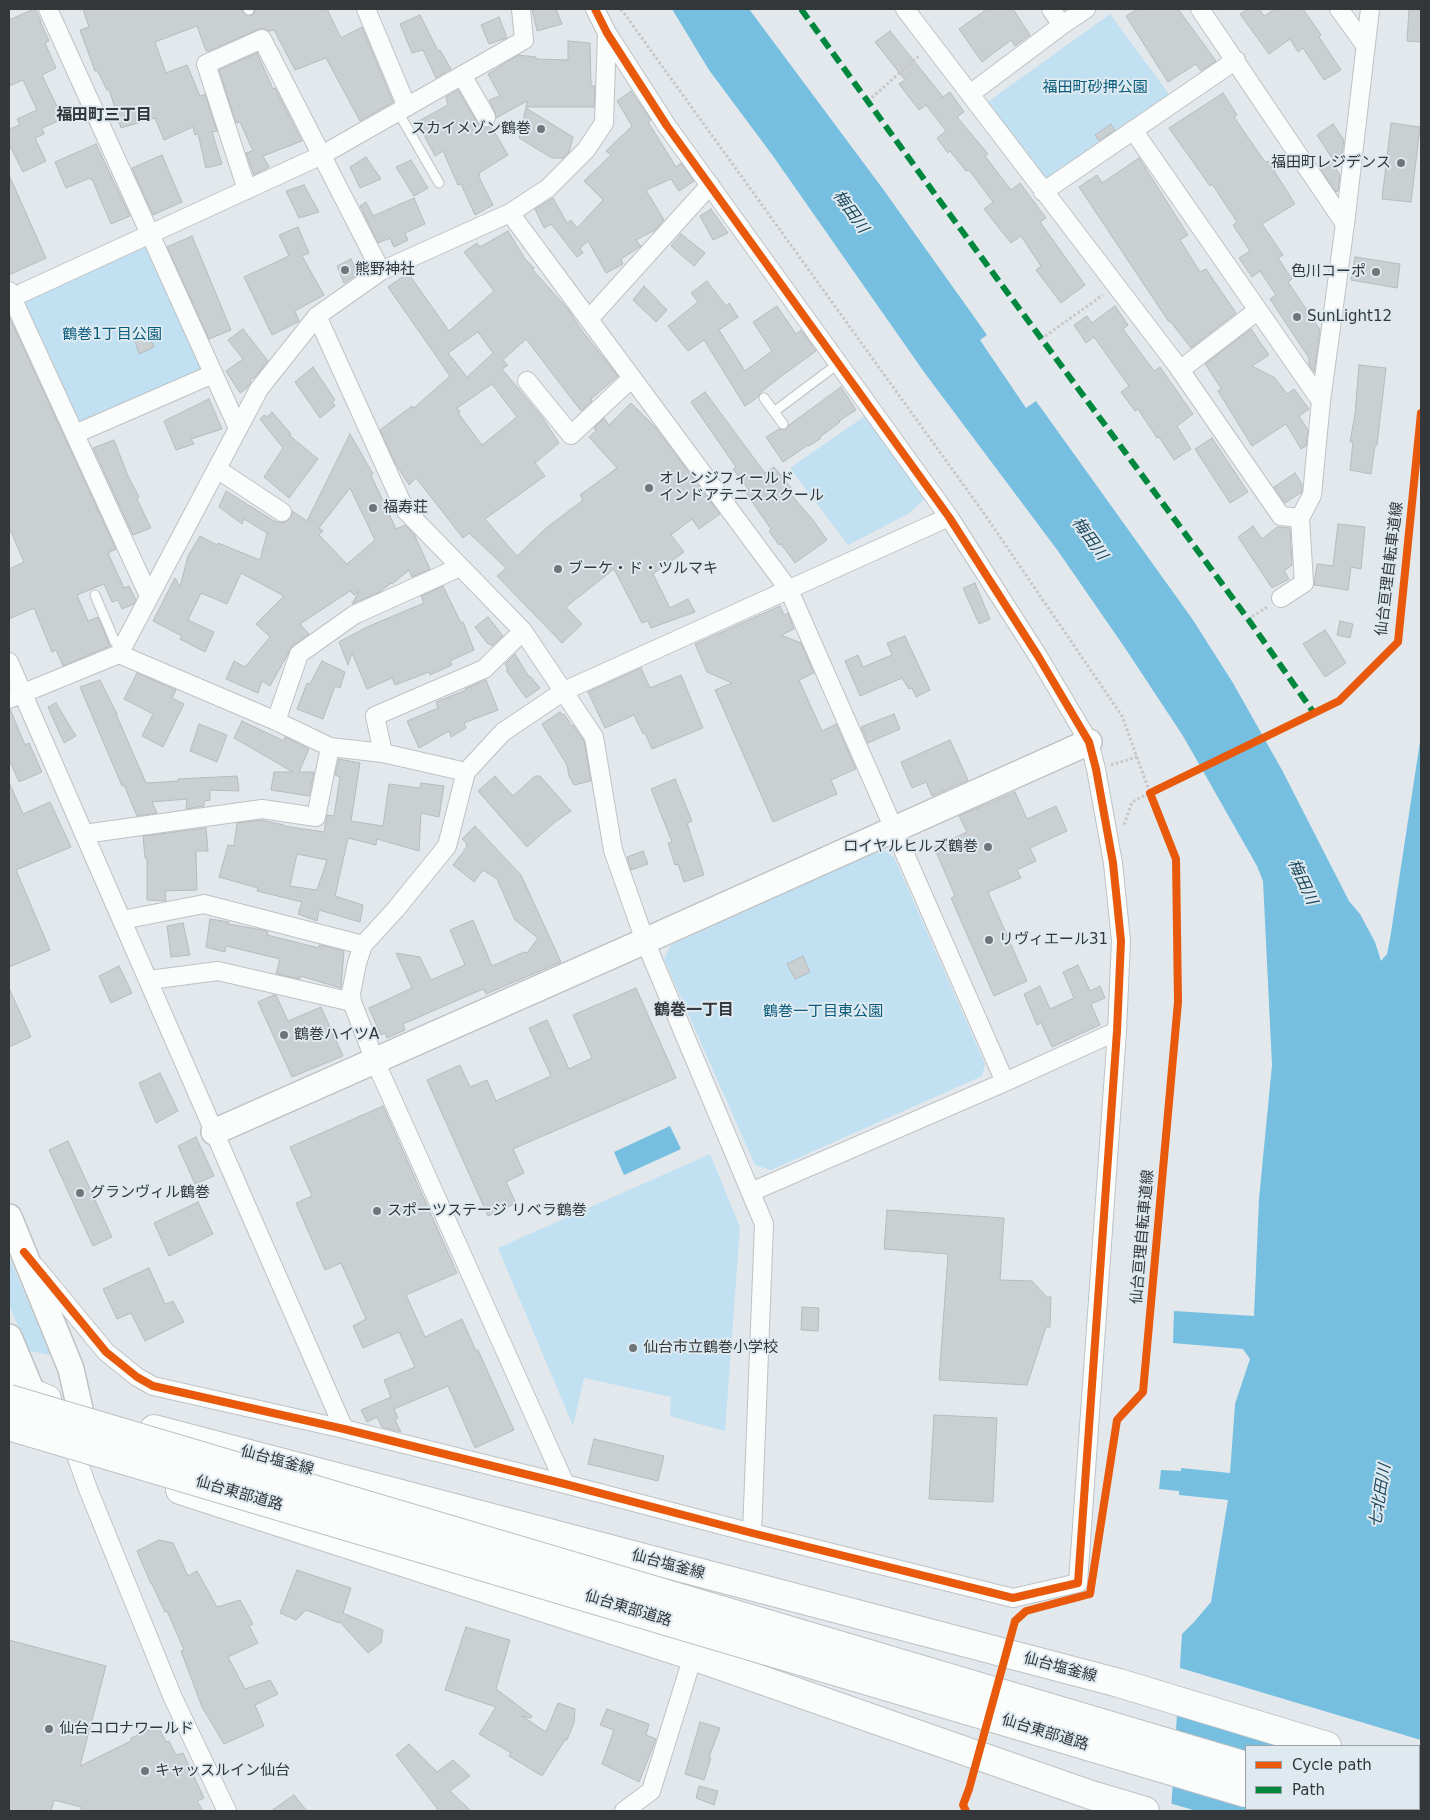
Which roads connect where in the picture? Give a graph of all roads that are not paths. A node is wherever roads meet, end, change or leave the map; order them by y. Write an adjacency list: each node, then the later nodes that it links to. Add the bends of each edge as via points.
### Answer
1 (48, 9): 27 (street)
2 (366, 9): 17 (street)
3 (521, 9): 15 (street, via 524,40)
4 (595, 9): 12 (street)
5 (905, 9): 16 (street)
6 (1051, 9): 11 (street)
7 (1086, 9): 11 (street)
8 (1200, 9): 14 (street)
9 (1339, 9): 13 (street)
10 (1370, 9): 13 (street)
11 (1062, 25): 16 (street)
12 (607, 33): 22 (street); 25 (street, via 604,123 586,150 548,188)
13 (1365, 45): 26 (street)
14 (1236, 60): 19 (street); 26 (street)
15 (462, 75): 17 (street); 18 (street)
16 (970, 94): 24 (street)
17 (402, 109): 20 (street); 21 (lane)
18 (486, 117)
19 (1133, 130): 24 (street); 30 (street)
20 (322, 155): 23 (street); 23 (street, via 262,39 206,64); 28 (street)
21 (439, 183)
22 (710, 186): 32 (street); 33 (street)
23 (247, 190): 27 (street)
24 (1043, 192): 34 (street)
25 (510, 213): 28 (street); 32 (street)
26 (1345, 224): 39 (street)
27 (150, 234): 29 (street); 35 (street)
28 (381, 271): 31 (street)
29 (10, 296): 43 (street)
30 (1258, 310): 34 (street); 39 (street)
31 (317, 316): 42 (street, via 259,389); 48 (street, via 405,510)
32 (589, 319): 36 (street)
33 (839, 363): 40 (lane); 46 (street)
34 (1180, 370): 47 (street, via 1281,516)
35 (213, 374): 42 (street); 43 (street)
36 (632, 378): 37 (street, via 572,435); 49 (street)
37 (526, 381)
38 (764, 398): 40 (lane)
39 (1321, 401): 47 (street, via 1312,494)
40 (775, 411): 41 (lane)
41 (783, 424)
42 (238, 428): 44 (street)
43 (75, 434): 51 (street)
44 (217, 469): 45 (street); 51 (street)
45 (282, 512)
46 (949, 517): 49 (street); 59 (street)
47 (1300, 518): 52 (street, via 1304,583)
48 (460, 566): 53 (street); 58 (street, via 354,614 299,654)
49 (789, 590): 56 (street); 63 (street)
50 (95, 595): 54 (lane)
51 (149, 596): 54 (street)
52 (1281, 598)
53 (523, 631): 56 (street); 61 (street, via 484,669 375,716)
54 (121, 650): 57 (street); 58 (street)
55 (9, 662): 57 (street)
56 (564, 691): 62 (street, via 504,732); 66 (street, via 594,737 613,850)
57 (16, 696): 64 (street)
58 (276, 721): 60 (street)
59 (1089, 742): 63 (street); 70 (street, via 1113,863 1121,941)
60 (330, 747): 61 (street); 64 (street, via 316,817 262,809)
61 (383, 753): 62 (street)
62 (466, 772): 67 (street, via 447,846)
63 (894, 830): 66 (street); 72 (street)
64 (84, 834): 65 (street)
65 (122, 920): 67 (street, via 204,904); 68 (street)
66 (645, 941): 71 (street); 74 (street)
67 (363, 945): 69 (street)
68 (149, 980): 69 (street, via 218,971); 73 (street)
69 (352, 1002): 71 (street)
70 (1117, 1031): 72 (street); 85 (street, via 1078,1583 1012,1598)
71 (375, 1061): 73 (street); 84 (street)
72 (1005, 1082): 74 (street)
73 (214, 1132): 81 (street)
74 (751, 1192): 85 (street, via 764,1224)
75 (9, 1217): 76 (street)
76 (24, 1252): 79 (street, via 71,1369); 81 (street, via 106,1352 137,1378 153,1386)
77 (9, 1337): 78 (street)
78 (17, 1393): 79 (main road, 仙台塩釜線); 83 (street); 88 (main road, 仙台東部道路, bridge)
79 (80, 1408): 83 (street); 87 (main road, 仙台塩釜線, via 1119,1683)
80 (9, 1426): 89 (main road, 仙台東部道路, bridge)
81 (344, 1429): 84 (street)
82 (9, 1439): 83 (main road)
83 (77, 1458): 86 (main road); 90 (street, via 173,1698)
84 (565, 1484): 85 (street)
85 (752, 1533)
86 (693, 1656): 91 (street, via 651,1791); 92 (main road)
87 (1324, 1745)
88 (1245, 1766)
89 (1245, 1793)
90 (227, 1811)
91 (624, 1811)
92 (1145, 1811)

